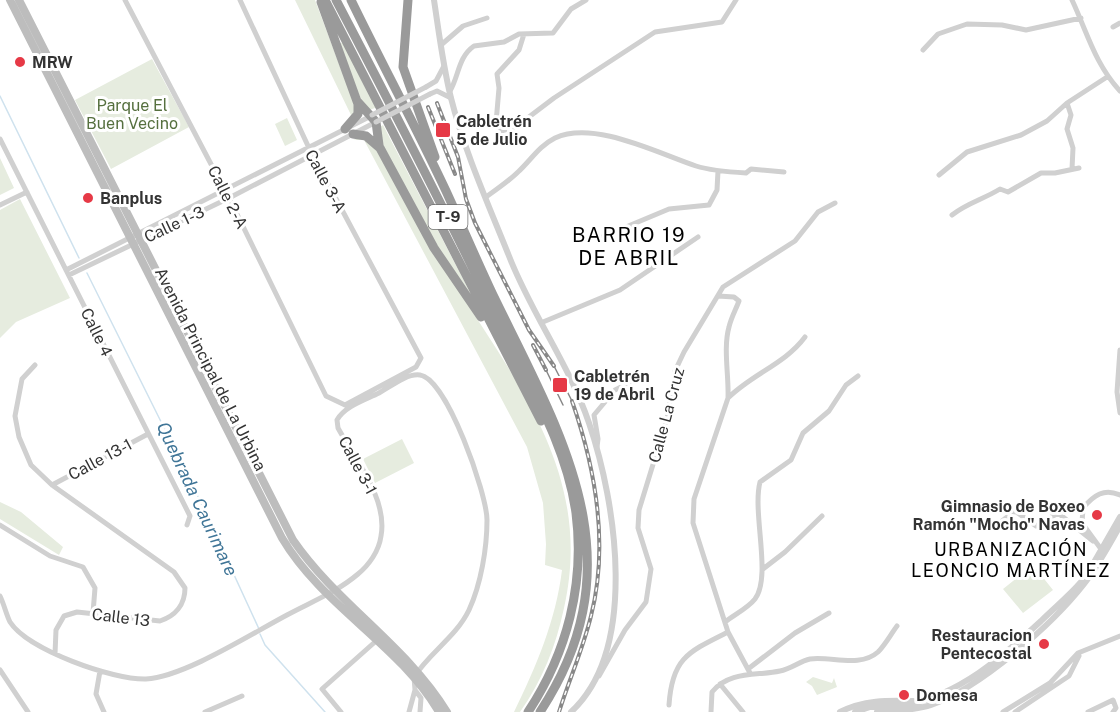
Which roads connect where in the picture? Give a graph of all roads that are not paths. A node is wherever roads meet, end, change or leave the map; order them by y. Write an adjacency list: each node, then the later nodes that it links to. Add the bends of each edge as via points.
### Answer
1 (10, 0): 46 (main road, Avenida Principal de La Urbina)
2 (19, 0): 46 (main road, Avenida Principal de La Urbina)
3 (125, 0): 36 (street, Calle 2-A)
4 (240, 0): 30 (street, Calle 3-A)
5 (320, 0): 25 (highway)
6 (325, 0): 50 (highway)
7 (336, 0): 60 (highway, T-9, via 532,383)
8 (351, 0): 42 (highway, T-9)
9 (408, 0): 42 (highway, via 405,77)
10 (434, 0): 19 (street)
11 (586, 0): 18 (street, via 571,9 553,33)
12 (736, 0): 18 (street, via 722,22 655,32 517,126 502,130 496,123 497,74 519,50)
13 (1072, 0): 15 (street)
14 (487, 18): 19 (street, via 463,26)
15 (1081, 18): 20 (street, via 1026,30 967,24 938,34); 22 (street)
16 (1120, 23): 17 (street)
17 (1113, 27)
18 (524, 34): 24 (street, via 466,51)
19 (441, 45): 21 (street)
20 (923, 50)
21 (444, 64): 24 (street); 27 (street, bridge, via 436,81)
22 (1107, 77): 23 (street); 26 (street)
23 (1120, 91)
24 (450, 94): 27 (street, bridge, via 436,91); 38 (street)
25 (357, 100): 27 (highway); 28 (highway, via 358,114)
26 (1067, 103): 35 (street, via 1047,121 1021,135 967,152); 43 (street, via 1071,116 1067,129 1076,169 1041,172 1008,192 1000,189 976,199)
27 (374, 119): 28 (street, Calle 1-3); 28 (street, Calle 1-3); 31 (highway)
28 (349, 131): 30 (street, Calle 1-3); 31 (highway, via 366,136); 32 (street, Calle 1-3)
29 (0, 140): 37 (street, Calle 4)
30 (309, 148): 32 (street, Calle 3-A); 36 (street, Calle 1-3)
31 (380, 148): 50 (highway, via 434,248)
32 (312, 155): 39 (street, Calle 1-3); 56 (street, Calle 3-A, via 421,358 416,367 345,405)
33 (718, 171): 34 (street); 38 (street, via 604,135 573,132 537,151); 44 (street, via 717,190 709,205 669,209)
34 (784, 172)
35 (939, 175)
36 (225, 191): 39 (street, Calle 2-A); 46 (street, Calle 1-3)
37 (27, 192): 41 (street); 47 (street, Calle 4)
38 (486, 197): 49 (street, via 511,261)
39 (229, 198): 46 (street, Calle 1-3); 56 (street, Calle 2-A)
40 (836, 203): 48 (street, Calle La Cruz, via 818,212 795,241 723,287)
41 (0, 205)
42 (453, 207): 104 (highway, T-9, via 564,442 579,489 586,530 586,577 580,618 567,665)
43 (952, 215)
44 (602, 237)
45 (698, 237): 49 (street, via 620,290)
46 (135, 239): 47 (street, Calle 1-3); 73 (main road, Avenida Principal de La Urbina, via 283,522 305,557); 74 (main road, Avenida Principal de La Urbina, via 282,538)
47 (67, 273): 59 (street, Calle 4)
48 (718, 296): 57 (street, via 739,301 728,328); 89 (street, Calle La Cruz, via 675,371 667,419 639,510 638,528 651,569 646,602)
49 (543, 322): 61 (street, via 578,394)
50 (493, 330): 60 (highway)
51 (805, 337): 57 (street, via 795,350)
52 (1120, 350): 58 (street)
53 (34, 365): 62 (street, Calle 13, via 22,379 15,416 31,465)
54 (858, 376): 72 (street, via 846,385 829,411 803,434 791,460 760,482 757,517)
55 (629, 383): 61 (street, via 615,390 594,415)
56 (326, 396)
57 (728, 398): 78 (street, via 694,499 693,522)
58 (1120, 413)
59 (148, 434): 62 (street, Calle 13-1); 68 (street, Calle 4, via 190,516)
60 (554, 437): 95 (highway, T-9, via 576,513 577,573 572,615 564,640)
61 (597, 448): 89 (street, via 618,579)
62 (52, 484): 76 (street, Calle 13, via 174,572 185,588 181,607 160,621)
63 (1120, 495): 70 (street, via 1098,494 1083,508 1082,523)
64 (822, 516): 72 (street)
65 (1120, 517): 71 (street)
66 (1002, 521): 70 (street, via 1015,511 1035,526 1058,513)
67 (0, 525): 76 (street, via 50,556 83,567 95,588)
68 (187, 525)
69 (1120, 526): 94 (street, via 1079,591 1015,652 948,699)
70 (1093, 541): 71 (street)
71 (1101, 549): 94 (street, via 1079,585 1006,653 953,690)
72 (763, 569): 78 (street, via 754,600)
73 (334, 590): 74 (street); 88 (main road, Avenida Principal de La Urbina); 88 (street, Calle 3-1, via 371,560 382,529 374,493 338,428 338,420 347,409 411,376 424,376 435,384 452,414 476,473 487,518 481,566 469,609 446,643)
74 (326, 595): 82 (main road, Avenida Principal de La Urbina); 86 (street, via 157,678)
75 (0, 596): 84 (street, via 10,622 23,635)
76 (93, 613): 84 (street, Calle 13, via 64,616 56,630)
77 (829, 613): 87 (street, via 795,633)
78 (725, 622): 80 (street)
79 (897, 626): 87 (street, via 878,652 870,656 841,662 810,659 779,671)
80 (728, 632): 87 (street); 93 (street, via 707,642 676,667 670,682)
81 (1120, 636): 83 (street)
82 (376, 641): 88 (main road, Avenida Principal de La Urbina); 99 (street, via 322,689)
83 (1082, 651): 111 (street, via 1050,683); 112 (street, via 1069,676)
84 (56, 654): 86 (street)
85 (0, 670): 96 (street)
86 (100, 671): 97 (street, via 96,694)
87 (749, 671): 90 (street)
88 (416, 674): 91 (street); 102 (main road, Avenida Principal de La Urbina); 103 (main road, Avenida Principal de La Urbina)
89 (598, 677): 105 (street)
90 (720, 684): 106 (street, via 712,692); 107 (street)
91 (415, 690): 100 (street); 101 (street, via 421,698)
92 (242, 696): 98 (street)
93 (669, 705)
94 (920, 705): 108 (street, via 873,702); 109 (street, via 870,707); 110 (street)
95 (529, 711)
96 (28, 712)
97 (104, 712)
98 (205, 712)
99 (341, 712)
100 (409, 712)
101 (420, 712)
102 (439, 712)
103 (447, 712)
104 (540, 712)
105 (571, 712)
106 (711, 712)
107 (743, 712)
108 (840, 712)
109 (855, 712)
110 (877, 712)
111 (1003, 712)
112 (1015, 712)
113 (1088, 712): 114 (street, via 1113,700)
114 (1113, 712)

